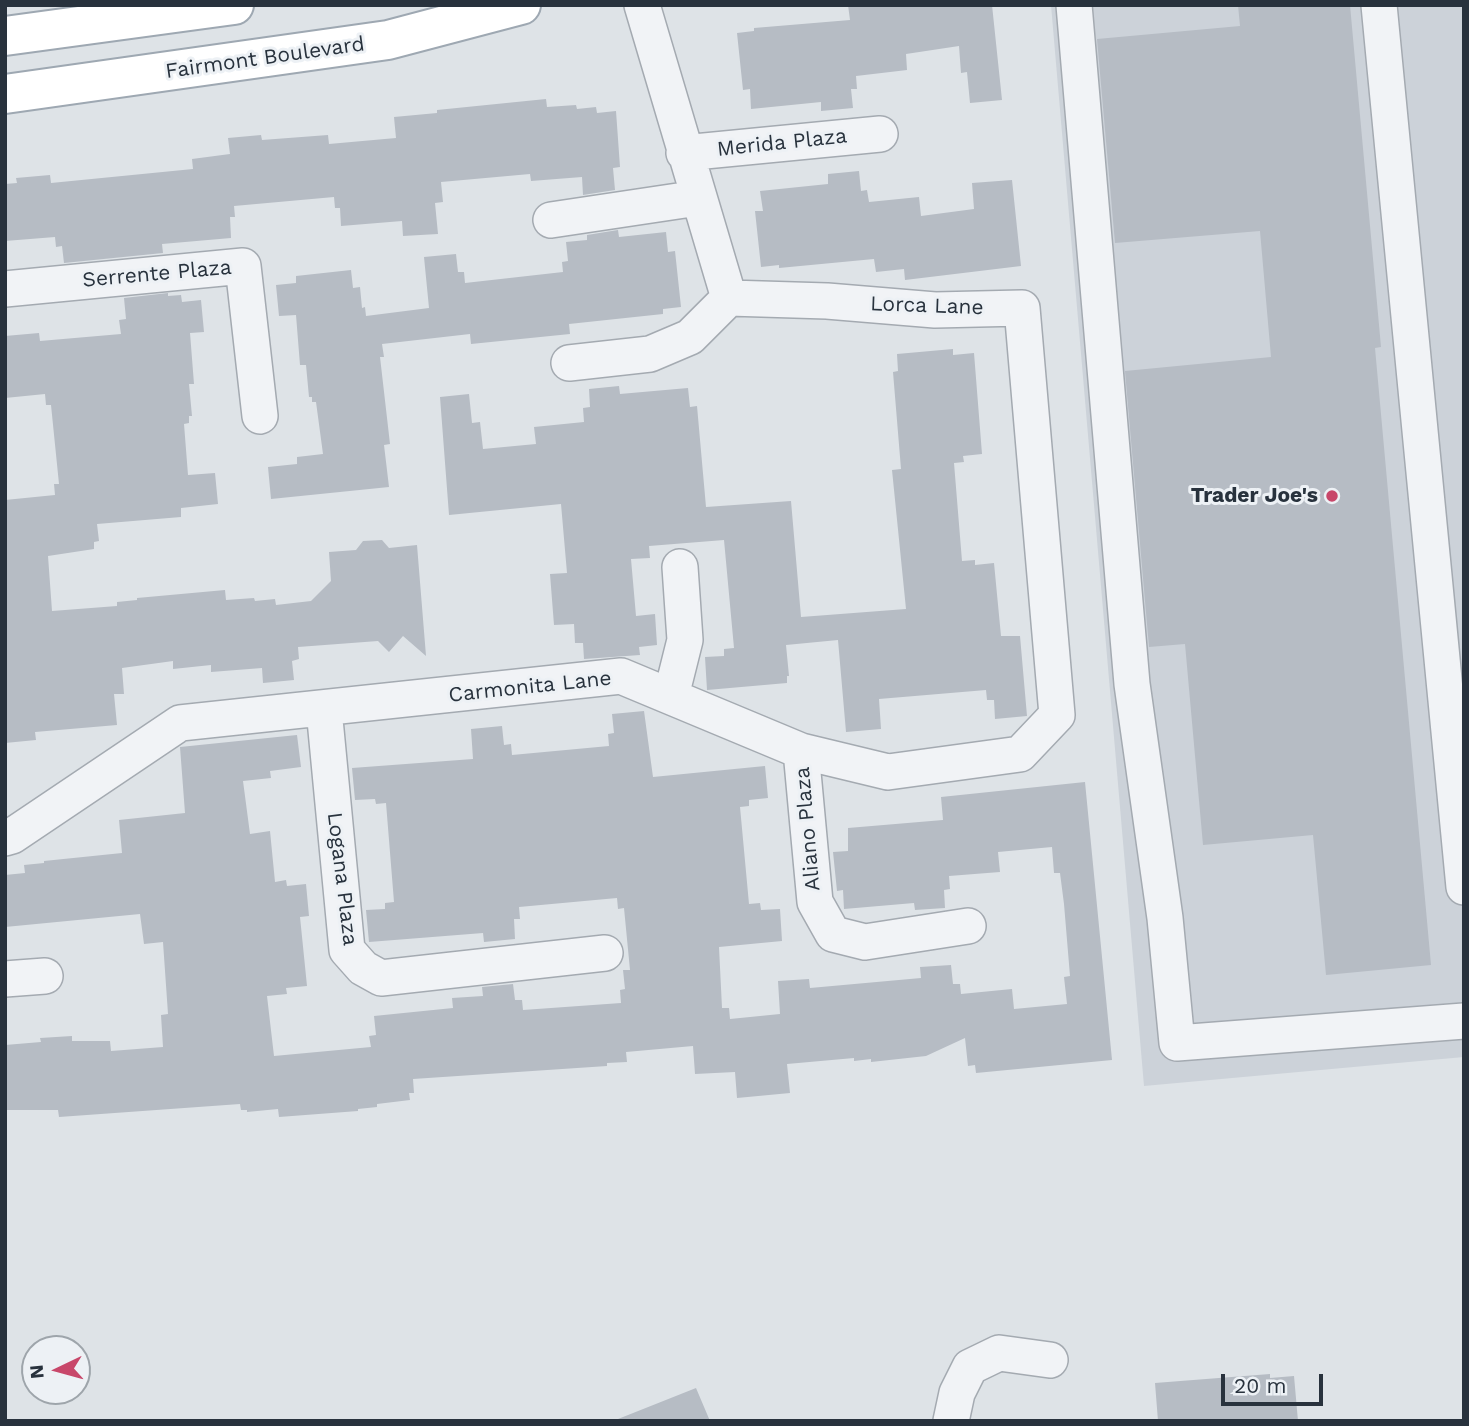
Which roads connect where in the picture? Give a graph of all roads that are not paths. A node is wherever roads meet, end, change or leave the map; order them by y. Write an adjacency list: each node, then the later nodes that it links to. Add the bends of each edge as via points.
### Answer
1 (234, 5): 6 (main road)
2 (521, 5): 7 (main road, Fairmont Boulevard, via 388,40)
3 (642, 5): 9 (street)
4 (1074, 5): 27 (street, via 1132,684 1165,918 1177,1043)
5 (1379, 5): 22 (street)
6 (5, 36)
7 (5, 94)
8 (880, 134): 9 (street, Merida Plaza)
9 (684, 153): 10 (street)
10 (698, 198): 11 (street); 13 (street)
11 (551, 220)
12 (5, 289): 15 (street, Serrente Plaza, via 243,266)
13 (729, 298): 14 (street, via 690,337 650,354); 19 (street, Lorca Lane, via 935,310 1021,308)
14 (569, 363)
15 (260, 416)
16 (680, 567): 17 (street, via 685,640)
17 (671, 696): 18 (street, Carmonita Lane, via 621,677); 20 (street, Carmonita Lane)
18 (324, 709): 21 (street, Carmonita Lane, via 180,723); 24 (street, Logana Plaza, via 347,950 363,968 381,978)
19 (1057, 715): 20 (street, Carmonita Lane, via 1020,754 888,772)
20 (801, 751): 23 (street, Aliano Plaza, via 815,902 832,934 865,942)
21 (5, 838)
22 (1464, 887)
23 (968, 926)
24 (605, 953)
25 (46, 976): 26 (street)
26 (5, 979)
27 (1464, 1021)
28 (1050, 1360): 29 (street, via 999,1353 970,1367)
29 (951, 1421)

